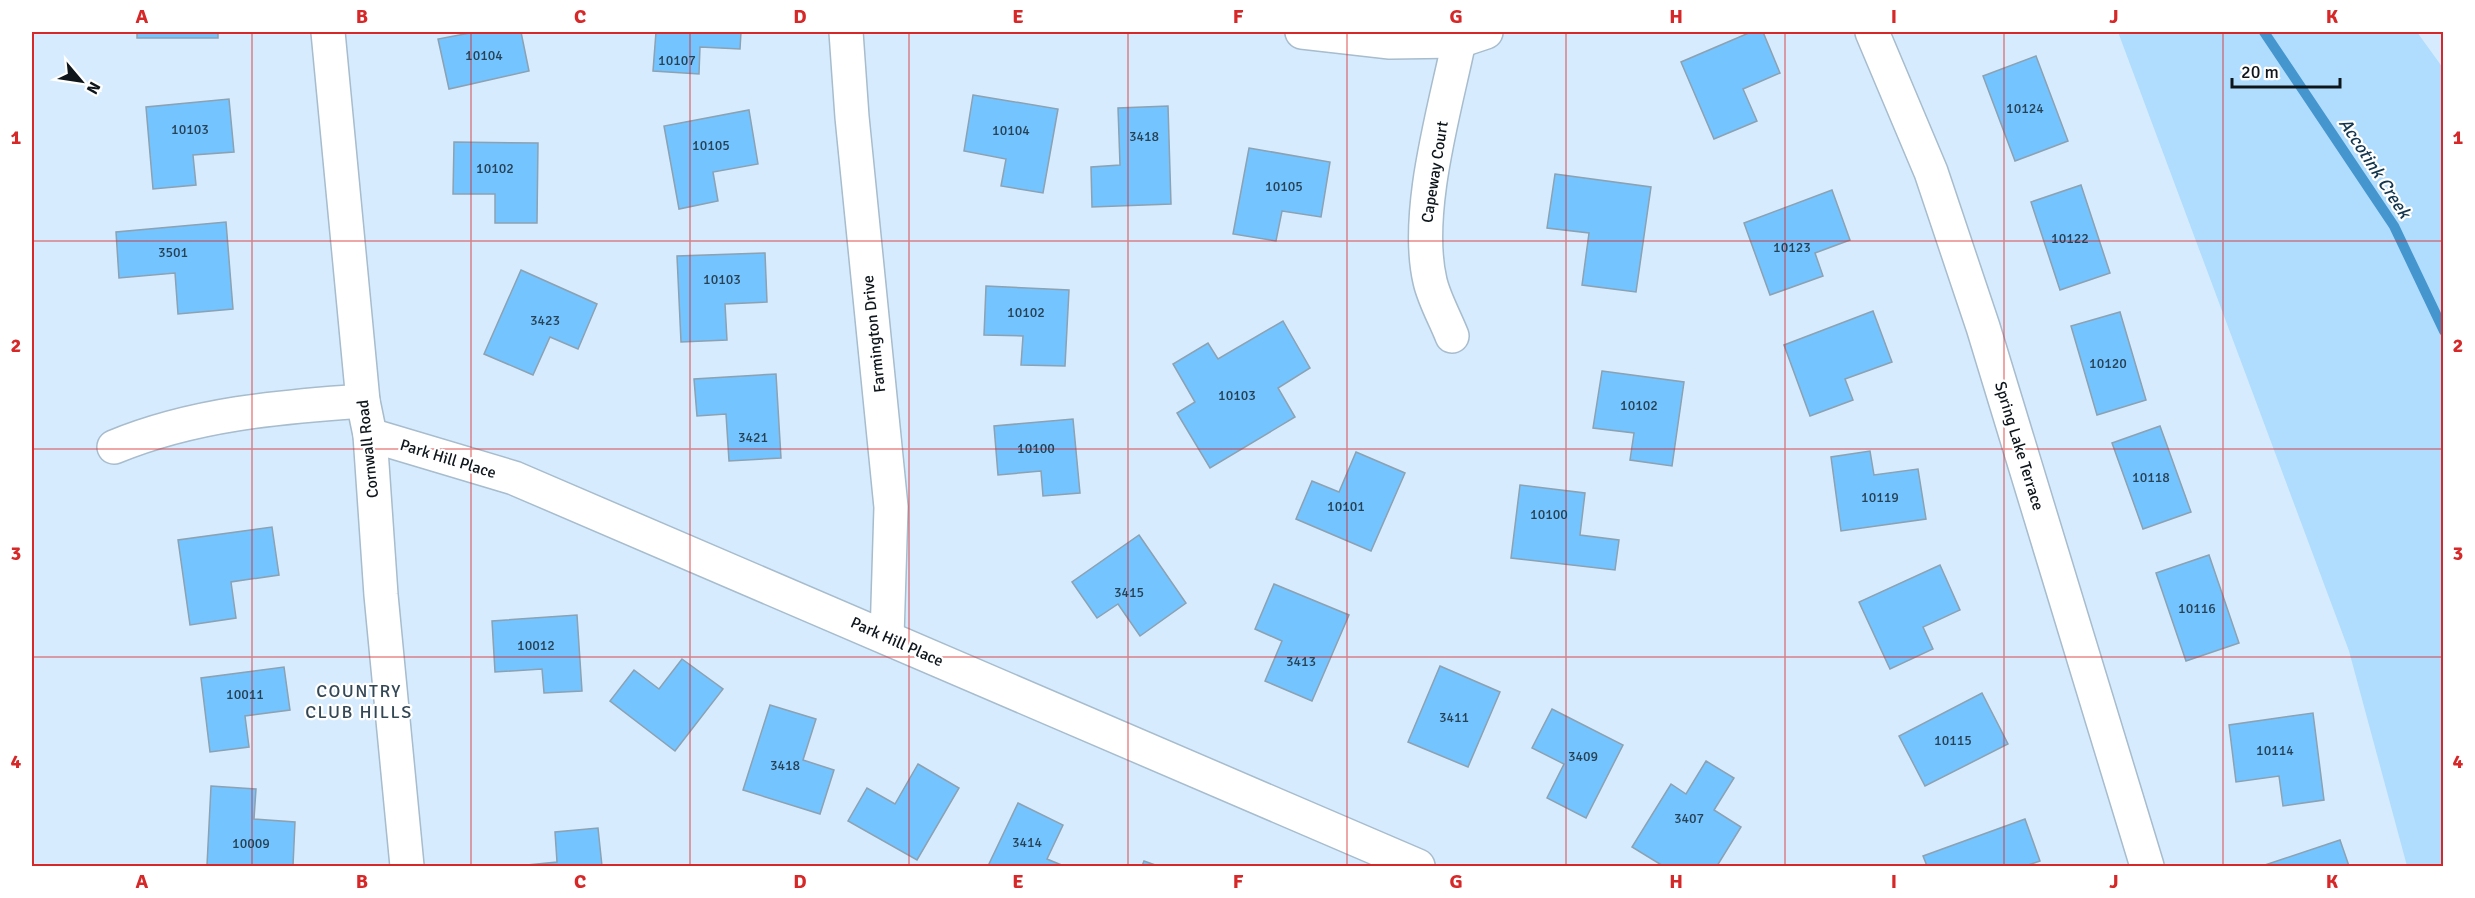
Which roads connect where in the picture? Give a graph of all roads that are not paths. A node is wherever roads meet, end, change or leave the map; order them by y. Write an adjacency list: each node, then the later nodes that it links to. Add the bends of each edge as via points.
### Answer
1 (328, 32): 7 (street, Cornwall Road)
2 (846, 32): 10 (street, Farmington Drive, via 891,507)
3 (1302, 32): 5 (street, via 1390,42)
4 (1872, 32): 13 (street, Spring Lake Terrace, via 1932,172 1976,305)
5 (1473, 36): 6 (street, Capeway Court, via 1431,178 1425,234 1430,281)
6 (1452, 336)
7 (363, 401): 8 (street, Cornwall Road); 9 (street, via 271,408 208,418)
8 (370, 435): 10 (street, Park Hill Place, via 514,478); 11 (street, Cornwall Road)
9 (114, 447)
10 (887, 637): 12 (street, Park Hill Place)
11 (407, 867)
12 (1418, 867)
13 (2147, 867)

